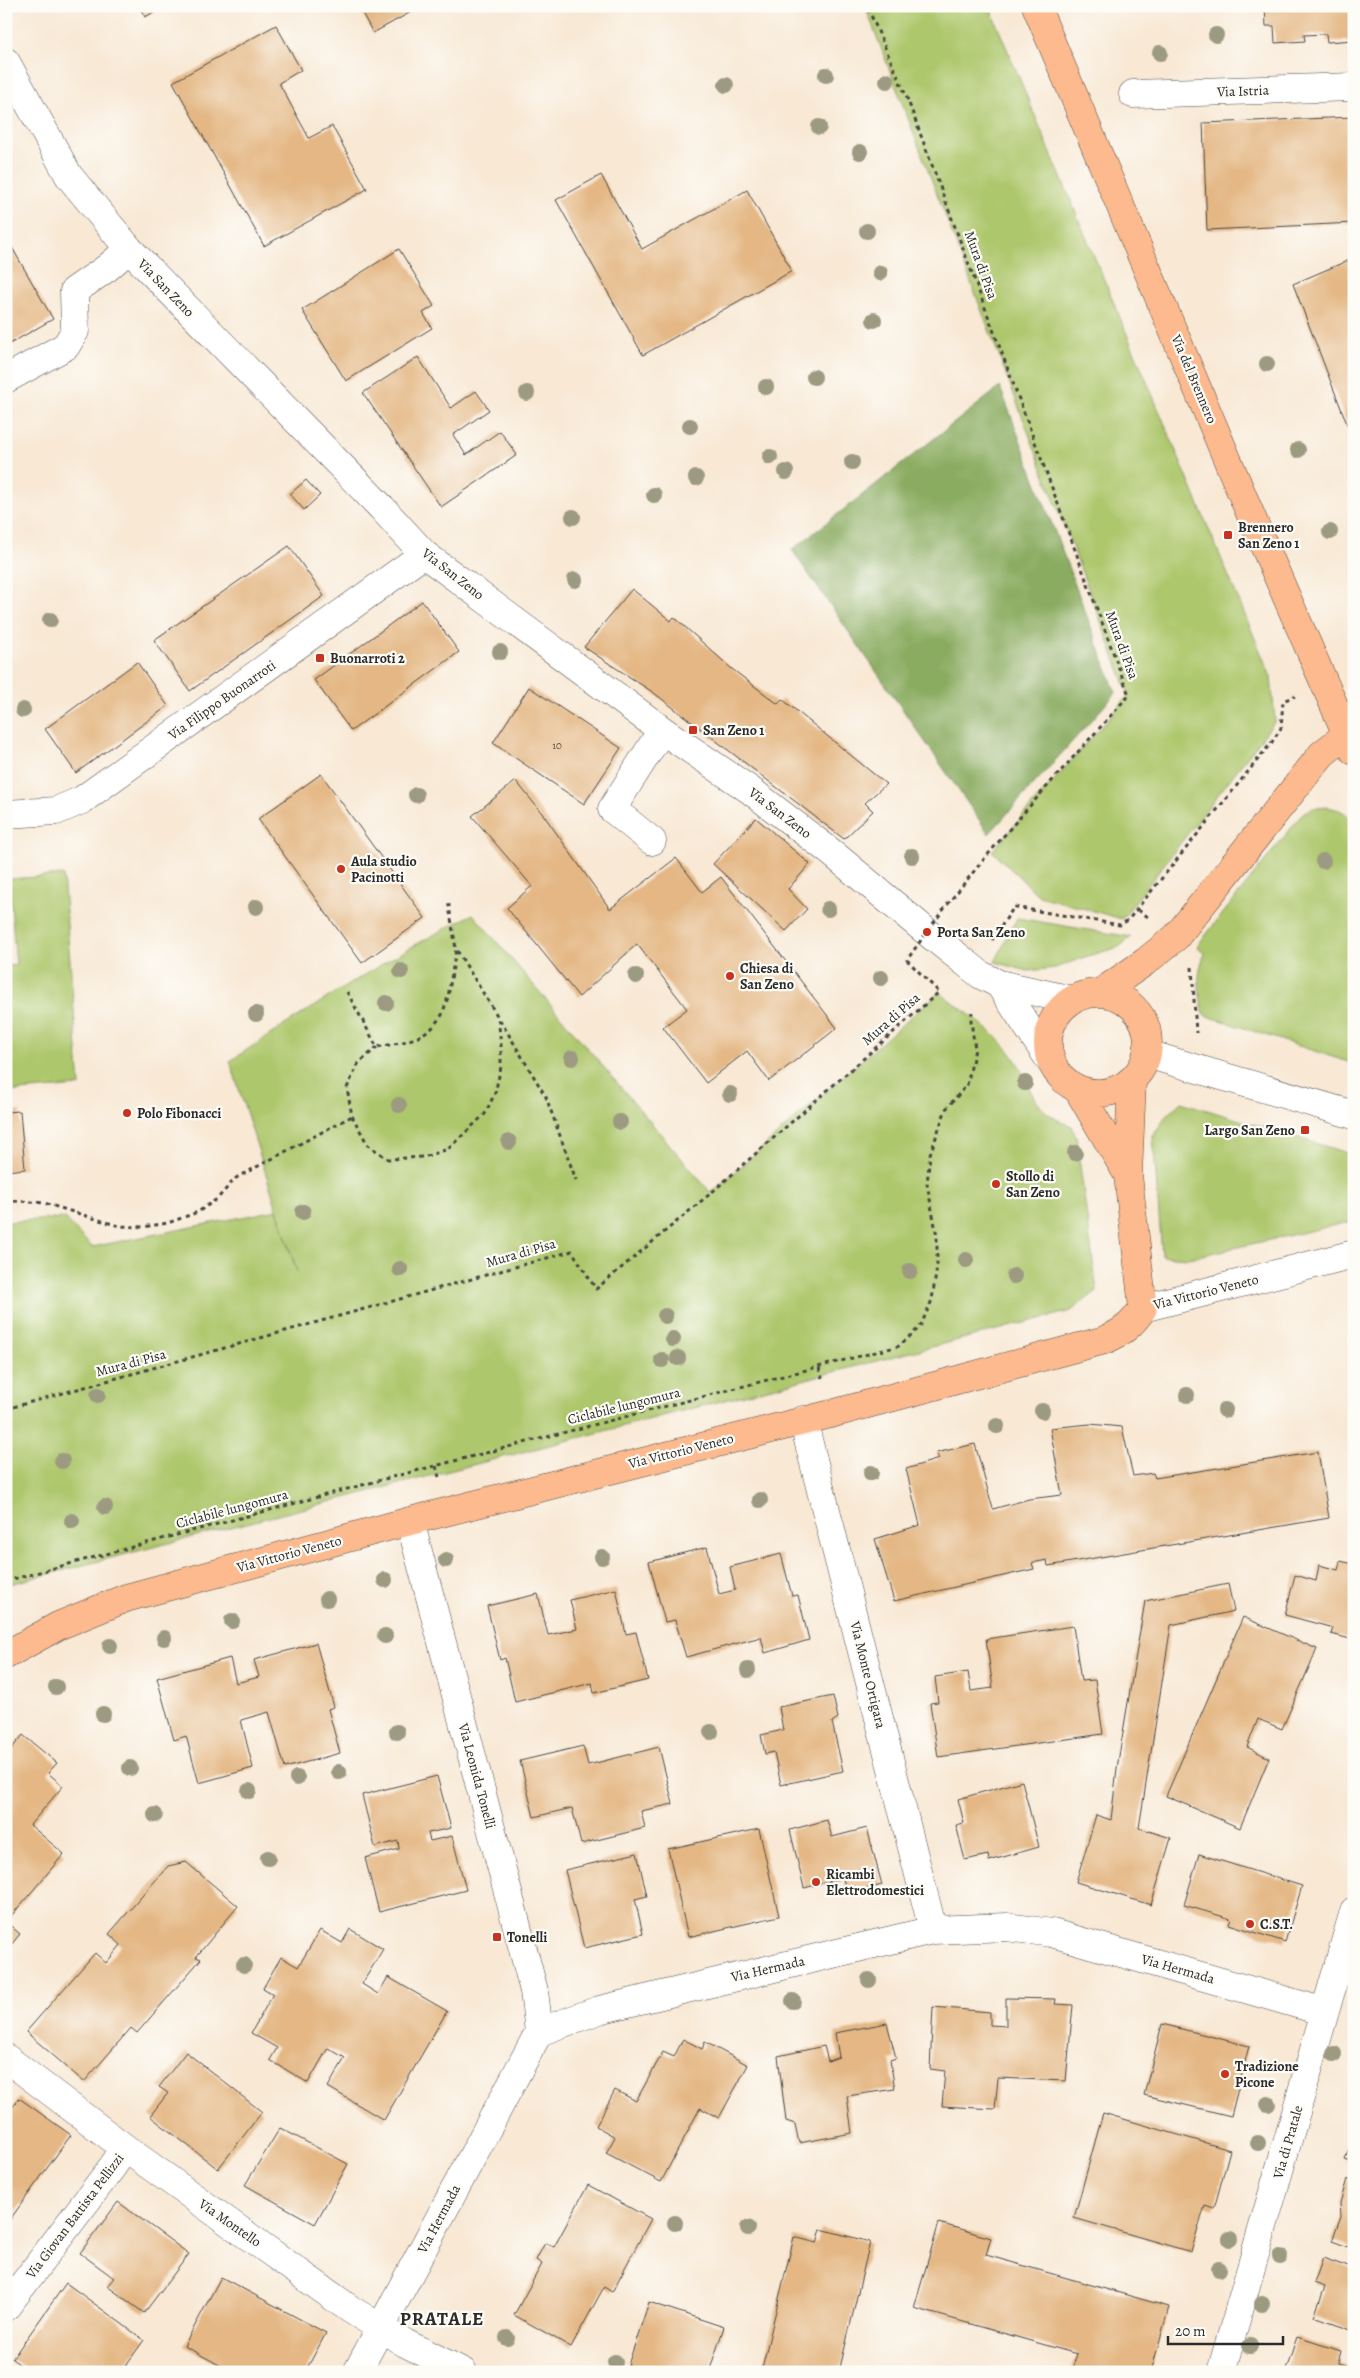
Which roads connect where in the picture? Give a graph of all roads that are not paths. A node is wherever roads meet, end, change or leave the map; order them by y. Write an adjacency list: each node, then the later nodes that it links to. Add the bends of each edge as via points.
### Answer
1 (1036, 6): 9 (main road, Via del Brennero)
2 (6, 62): 5 (street, Via San Zeno, via 69,176)
3 (1354, 87): 4 (street, Via Istria)
4 (1133, 94)
5 (129, 249): 6 (street, via 74,291 75,331 66,346); 7 (street, Via San Zeno)
6 (6, 379)
7 (424, 554): 8 (street, Via San Zeno); 10 (street, Via Filippo Buonarroti, via 82,800 56,810)
8 (662, 730): 11 (street, via 612,809); 12 (street, Via San Zeno, via 750,790 981,975)
9 (1350, 743): 13 (main road, via 1322,754 1176,937)
10 (6, 814)
11 (652, 841)
12 (999, 984): 14 (street, Via San Zeno); 16 (street, Via San Zeno)
13 (1100, 993): 14 (main road); 15 (main road, via 1115,996 1138,1012 1146,1032)
14 (1072, 1000): 16 (main road, via 1061,1008 1048,1034)
15 (1147, 1054): 17 (main road, via 1139,1073); 19 (street)
16 (1051, 1062): 18 (main road, via 1057,1074)
17 (1132, 1080): 18 (main road, via 1112,1092); 20 (main road)
18 (1078, 1090): 20 (main road)
19 (1354, 1116)
20 (1128, 1175): 22 (main road)
21 (1354, 1254): 22 (street, Via Vittorio Veneto)
22 (1143, 1308): 23 (main road, Via Vittorio Veneto, via 1122,1333 1105,1340)
23 (803, 1420): 24 (main road, Via Vittorio Veneto); 27 (street, Via Monte Ortigara)
24 (410, 1521): 25 (main road, Via Vittorio Veneto, via 126,1598 58,1626); 29 (street, Via Leonida Tonelli, via 534,1991)
25 (6, 1656)
26 (1354, 1911): 28 (street, Via di Pratale)
27 (933, 1930): 28 (street, Via Hermada, via 1007,1926 1052,1933); 29 (street, Via Hermada, via 599,2010)
28 (1325, 2012): 36 (street, Via di Pratale)
29 (539, 2032): 33 (street, Via Hermada)
30 (6, 2058): 31 (street, Via Montello)
31 (124, 2148): 32 (street, Via Giovan Battista Pellizzi); 33 (street, Via Montello)
32 (6, 2307)
33 (381, 2328): 34 (street, Via Hermada); 35 (street, Via Montello)
34 (358, 2372)
35 (464, 2372)
36 (1222, 2372)

